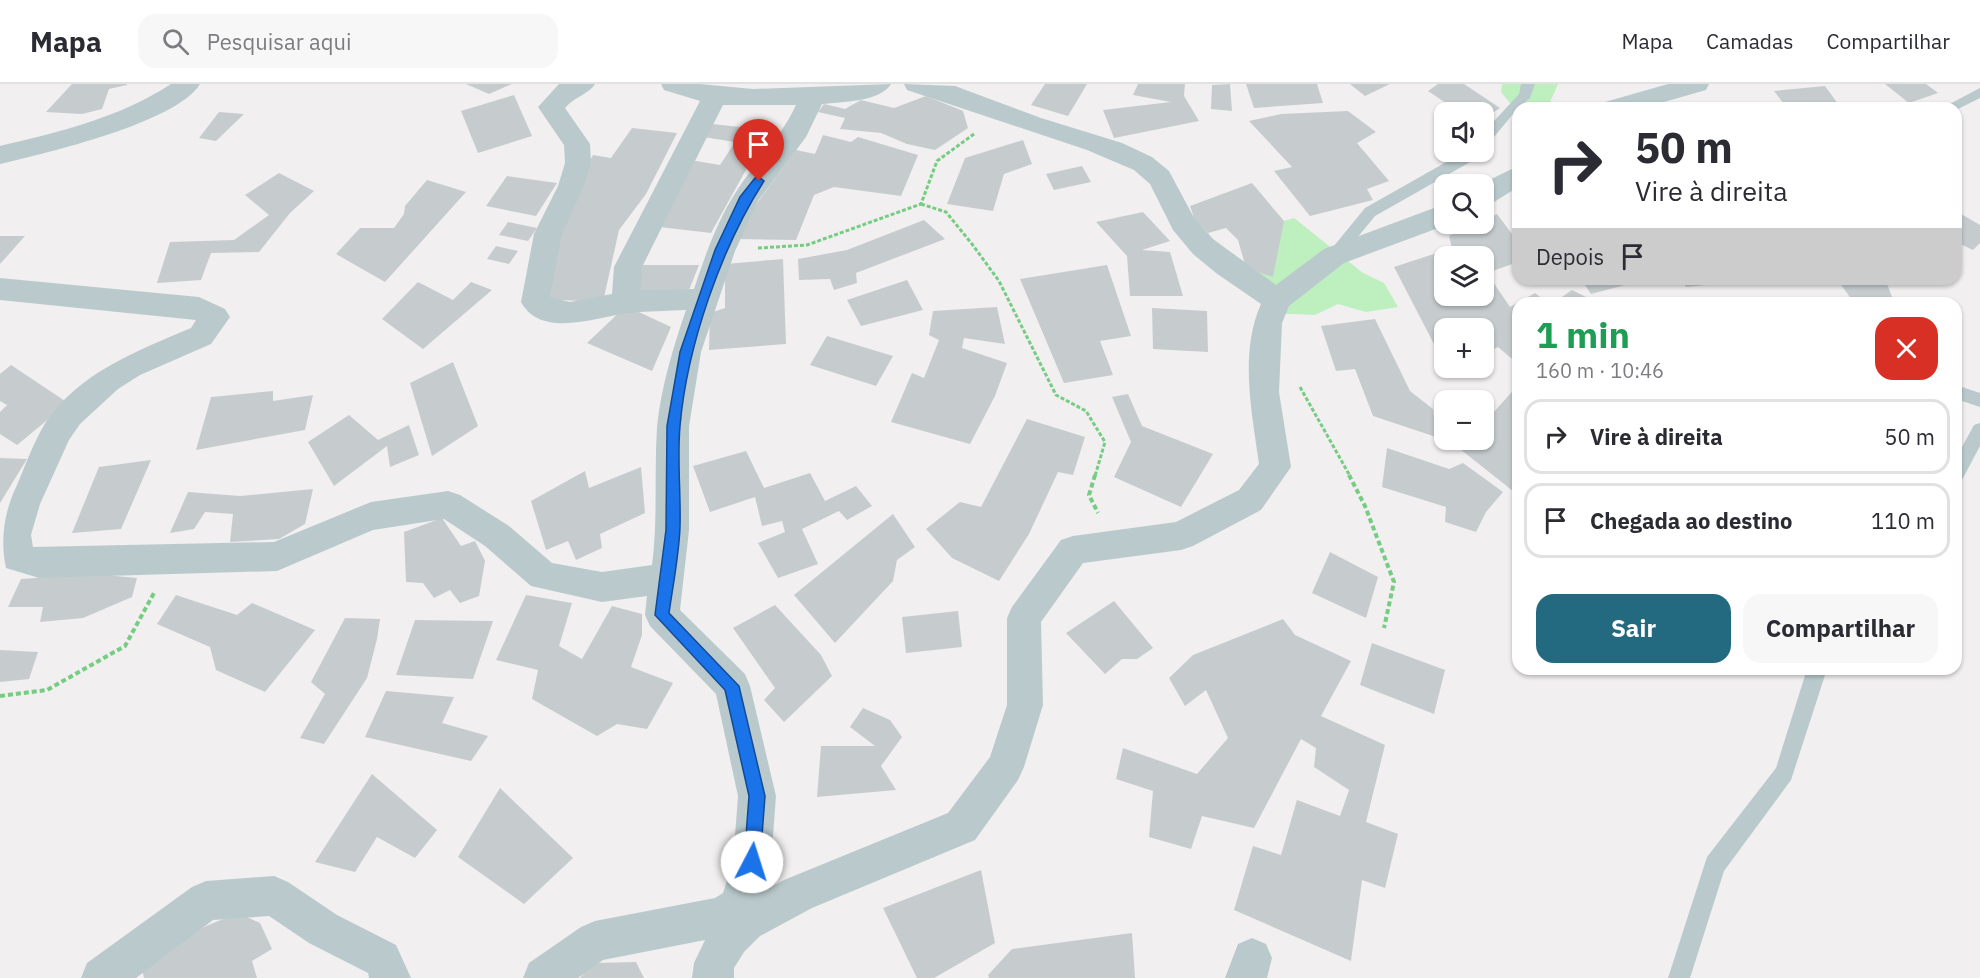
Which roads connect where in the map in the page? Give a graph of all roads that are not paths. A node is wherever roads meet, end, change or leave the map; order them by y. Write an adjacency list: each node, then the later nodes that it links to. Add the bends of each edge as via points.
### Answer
1 (188, 84): 16 (street, via 150,109 102,128)
2 (583, 84): 25 (street, via 565,91 551,107 577,144 578,163 548,234 535,302 548,312 581,314)
3 (673, 84): 10 (street)
4 (879, 84): 9 (street, via 870,90)
5 (916, 84): 24 (street, via 948,91 1132,158 1154,172 1170,193 1182,222 1211,257)
6 (1528, 84): 11 (lane)
7 (1697, 84): 12 (street)
8 (1980, 92): 13 (lane)
9 (813, 95): 10 (street); 23 (street, via 797,131 746,197 721,250)
10 (715, 96): 25 (street, via 628,267)
11 (1519, 102)
12 (1635, 102)
13 (1961, 102)
14 (1512, 109): 15 (lane)
15 (1494, 129)
16 (0, 155)
17 (1460, 162): 21 (lane, via 1370,212)
18 (1512, 179): 19 (street)
19 (1494, 189)
20 (1434, 219): 21 (street)
21 (1334, 256): 24 (street)
22 (0, 289): 30 (street, via 199,309 215,317 201,336 129,367 69,415 56,433 24,504 14,535 18,558 39,562 277,556 371,516 448,505 497,536 543,576 602,587)
23 (706, 299): 25 (street); 30 (street, via 686,352 674,426 673,530)
24 (1277, 300): 32 (street, via 1267,323 1264,392 1275,467 1250,500 1181,536 1073,550 1024,618 1025,705 1005,767 961,827)
25 (626, 302)
26 (1962, 394): 27 (lane)
27 (1980, 400)
28 (1980, 430): 29 (lane)
29 (1962, 464)
30 (667, 578): 32 (street, via 662,615 732,686 757,796 752,862)
31 (1815, 675): 37 (lane, via 1784,773 1715,865)
32 (737, 918): 35 (street, via 723,917 596,941); 36 (street, via 714,963)
33 (114, 973): 34 (street, via 206,901 274,896 323,929 382,959)
34 (390, 978)
35 (543, 978)
36 (712, 978)
37 (1679, 978)

